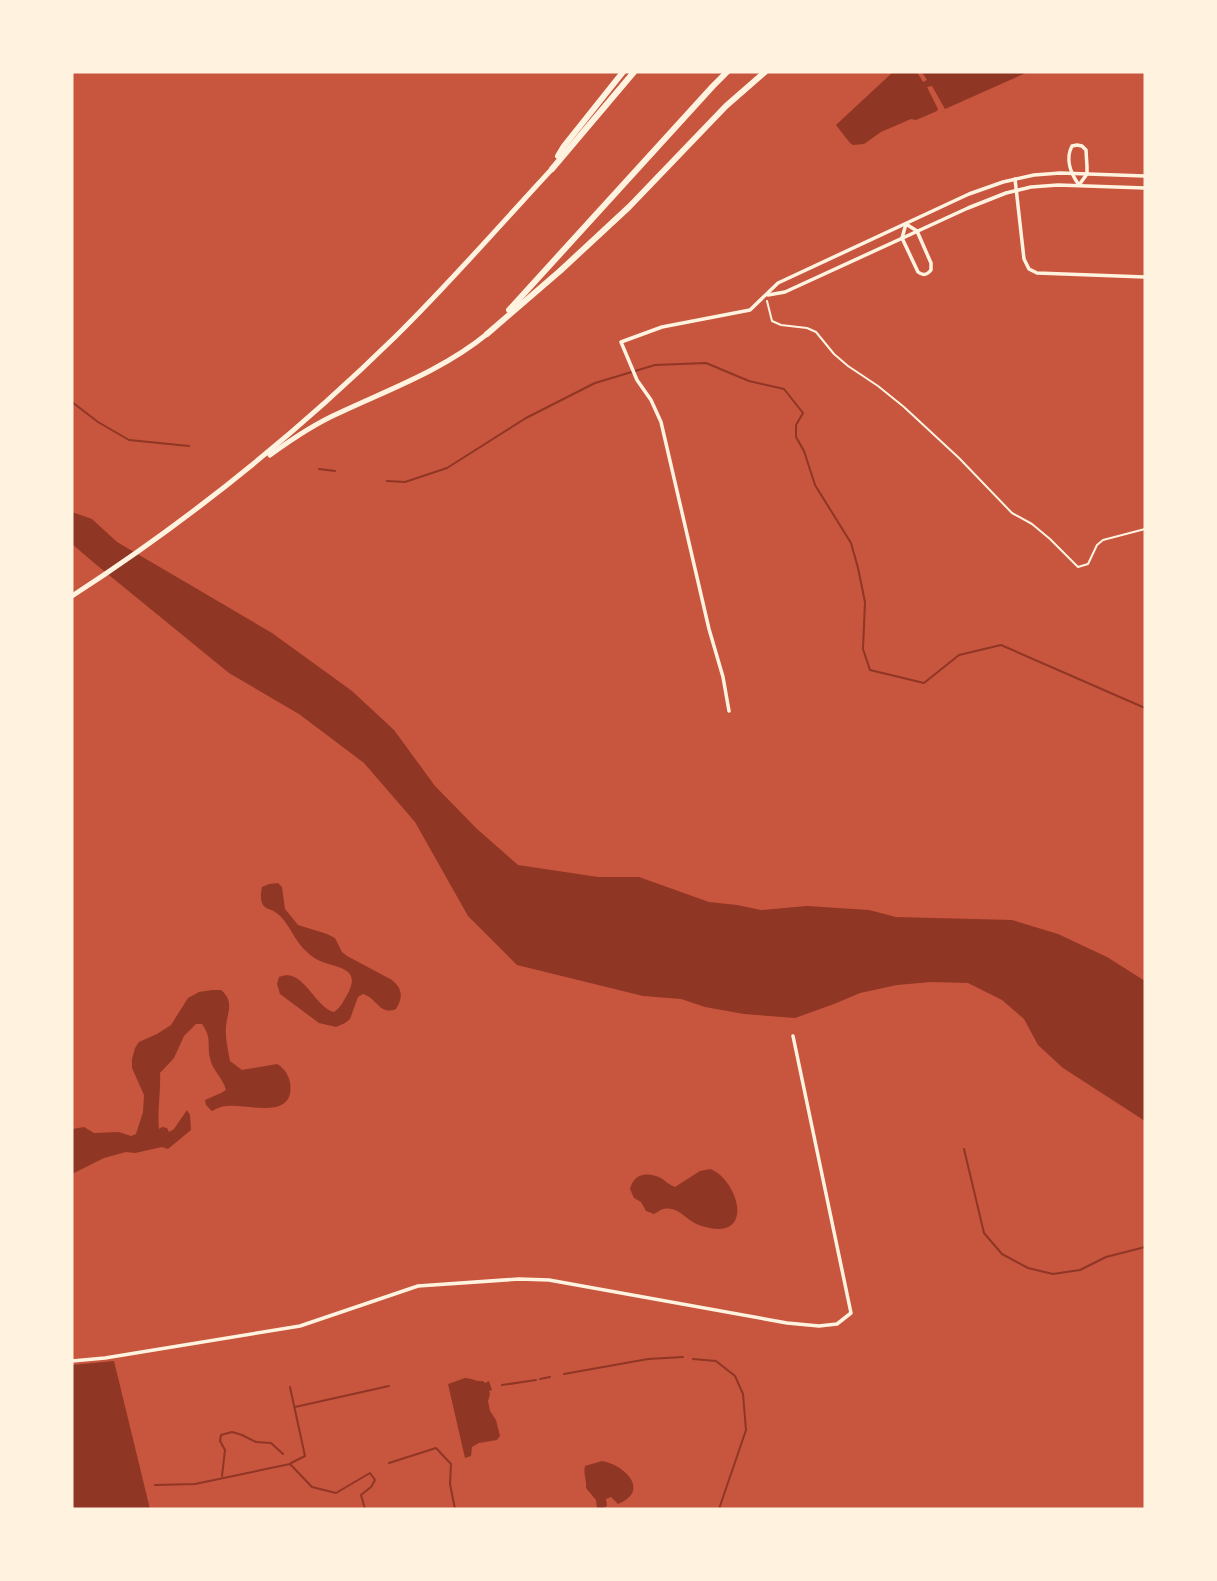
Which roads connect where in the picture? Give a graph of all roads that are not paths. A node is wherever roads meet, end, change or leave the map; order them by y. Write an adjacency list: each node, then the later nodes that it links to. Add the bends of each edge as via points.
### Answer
1 (623, 72): 5 (highway, via 564,146)
2 (634, 72): 5 (highway)
3 (727, 72): 18 (highway)
4 (765, 72): 18 (highway, via 619,216)
5 (552, 169): 19 (main road, via 395,337 287,436)
6 (1071, 173): 7 (street); 7 (street, via 1070,150 1077,145 1086,150); 9 (street); 10 (street)
7 (1087, 174): 8 (street); 10 (street)
8 (1145, 176)
9 (1016, 179): 12 (street); 13 (street)
10 (1079, 185): 11 (street); 12 (street)
11 (1145, 188)
12 (1017, 190): 14 (street); 16 (street, via 1024,259 1032,271)
13 (906, 223): 14 (street); 15 (street); 17 (street, via 778,283)
14 (916, 231): 15 (street); 15 (street, via 932,265 927,274 918,272)
15 (902, 238): 17 (street, via 785,292)
16 (1145, 277)
17 (766, 296): 21 (street, via 750,310 662,327 621,341 661,422)
18 (487, 334): 19 (main road, via 439,367 303,432)
19 (218, 491): 20 (main road)
20 (73, 596)
21 (729, 711)
22 (793, 1036): 23 (street, via 851,1313 837,1324 787,1323 550,1280 519,1279 418,1286 300,1326)
23 (72, 1361)

